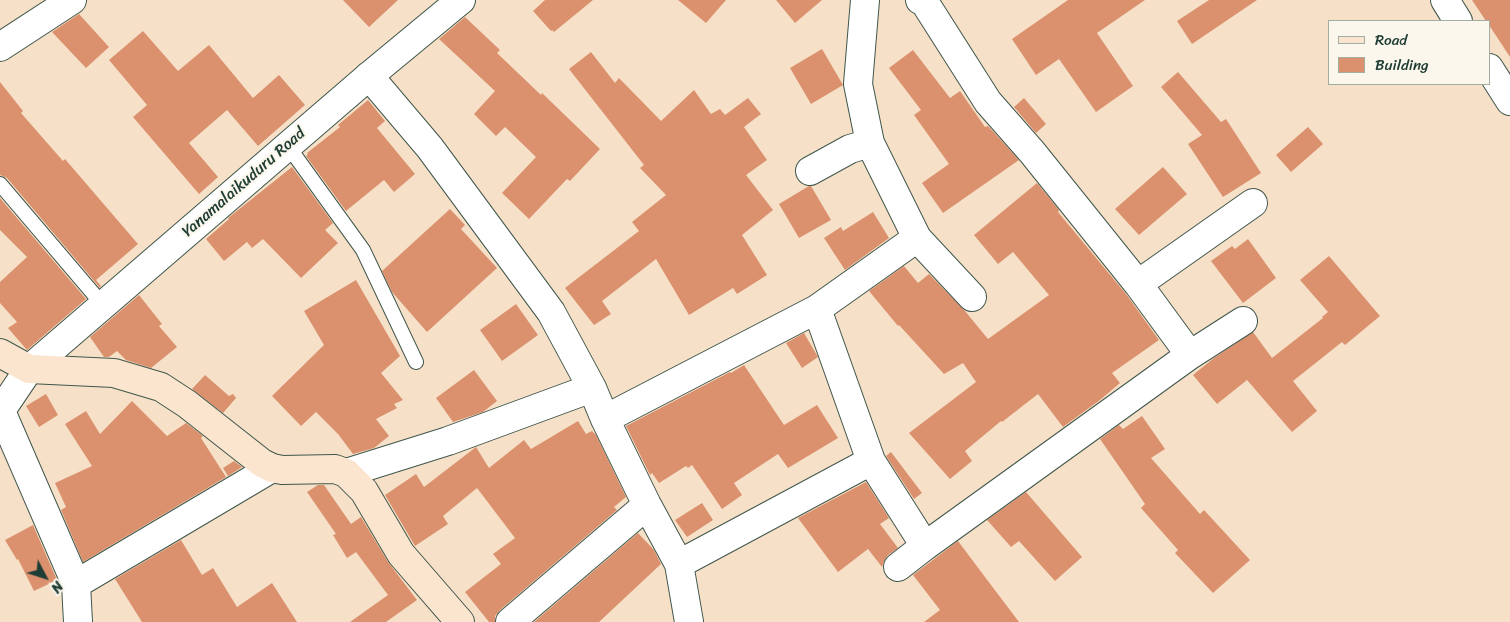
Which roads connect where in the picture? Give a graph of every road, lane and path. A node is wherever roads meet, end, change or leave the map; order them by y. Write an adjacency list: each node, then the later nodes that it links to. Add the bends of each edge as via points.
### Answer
1 (72, 0): 7 (street)
2 (461, 0): 9 (street, Yanamalaikuduru Road)
3 (865, 0): 11 (street, via 858,84)
4 (920, 0): 17 (street, via 988,102)
5 (1445, 0): 6 (street)
6 (1457, 20)
7 (0, 47)
8 (1490, 70): 10 (street)
9 (369, 76): 12 (street, Yanamalaikuduru Road); 26 (street, via 430,148 550,312)
10 (1510, 101)
11 (870, 143): 13 (street, via 850,149); 16 (street)
12 (288, 146): 19 (street, Yanamalaikuduru Road); 24 (lane, via 363,250)
13 (810, 171)
14 (0, 184): 19 (lane)
15 (1253, 203): 17 (street)
16 (917, 238): 18 (street); 20 (street)
17 (1138, 284): 23 (street)
18 (972, 297)
19 (103, 305): 25 (street, Yanamalaikuduru Road)
20 (817, 309): 28 (street); 29 (street)
21 (1242, 321): 23 (street)
22 (0, 353): 25 (main road)
23 (1190, 355): 33 (street)
24 (416, 362)
25 (29, 369): 27 (street, Yanamalaikuduru Road); 30 (main road, via 114,373 161,387)
26 (592, 388): 28 (street); 31 (street, via 448,441)
27 (1, 412): 36 (street)
28 (605, 419): 32 (street)
29 (871, 461): 33 (street); 34 (street)
30 (272, 468): 31 (main road, via 335,469); 36 (street)
31 (346, 473): 38 (main road, via 364,491 401,554)
32 (646, 505): 34 (street); 39 (street)
33 (925, 546): 35 (street)
34 (680, 564): 40 (street)
35 (898, 567)
36 (76, 584): 37 (street)
37 (78, 622)
38 (460, 622)
39 (510, 622)
40 (689, 622)

